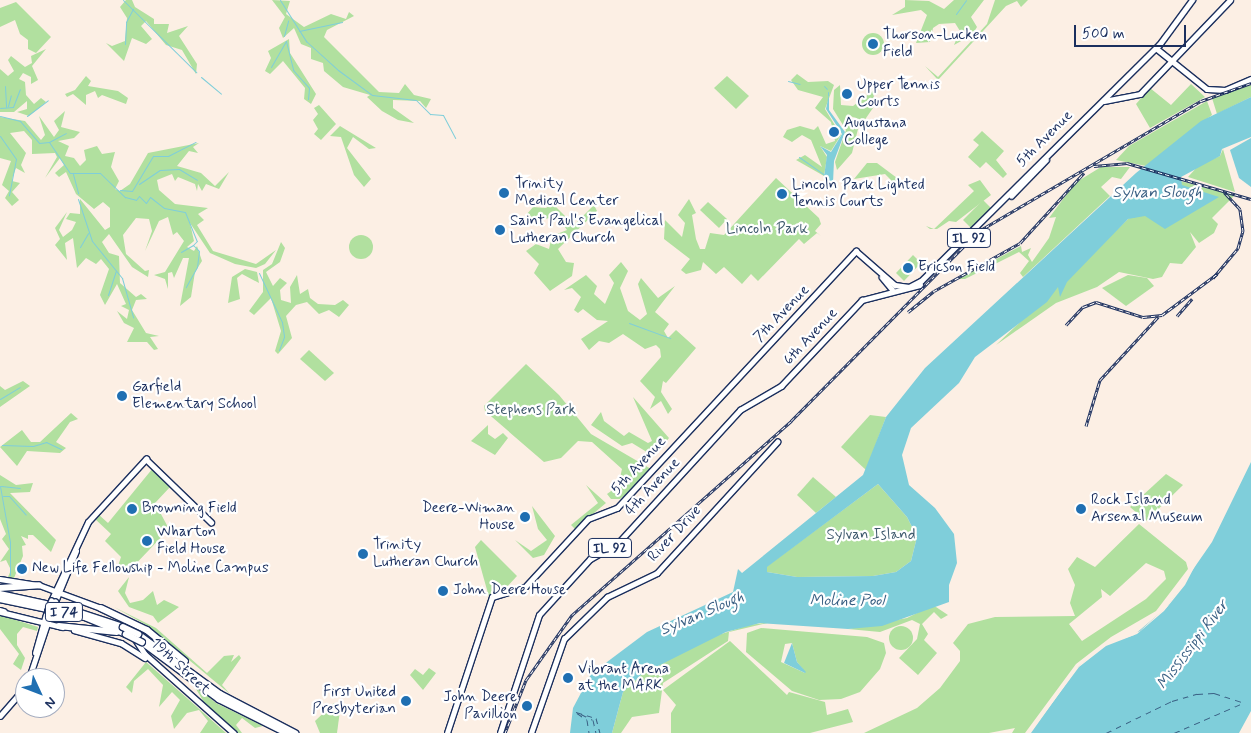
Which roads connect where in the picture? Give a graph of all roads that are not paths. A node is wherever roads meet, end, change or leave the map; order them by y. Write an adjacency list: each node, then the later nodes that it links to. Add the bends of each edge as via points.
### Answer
1 (1192, 0): 3 (main road, 5th Avenue)
2 (1230, 0): 4 (main road)
3 (1156, 48): 4 (main road); 6 (main road, 5th Avenue / IL 92, via 931,272 906,287 893,283)
4 (1171, 62): 5 (main road, via 1211,89); 9 (main road, 5th Avenue / IL 92, via 1136,97 1106,99 931,276 914,290)
5 (1251, 78)
6 (856, 251): 11 (main road, 7th Avenue / IL 92)
7 (882, 277): 9 (main road, via 887,288)
8 (890, 291): 9 (main road, 6th Avenue / IL 92); 10 (main road); 12 (main road, 6th Avenue / IL 92, via 862,300 779,388)
9 (900, 292)
10 (887, 297)
11 (724, 392): 42 (main road, 5th Avenue / IL 92, via 616,509 588,519 523,588 499,593 487,604)
12 (742, 409): 43 (main road, 4th Avenue / IL 92, via 620,541 592,557 540,613)
13 (776, 442): 44 (main road, River Drive, via 657,573 607,597 564,638)
14 (152, 464): 15 (main road); 15 (main road, via 146,459); 16 (main road)
15 (139, 466): 18 (main road, via 84,528)
16 (212, 521)
17 (0, 579): 19 (main road, 19th Street)
18 (60, 583): 21 (main road); 22 (main road); 24 (main road)
19 (39, 585): 20 (highway); 21 (main road, 19th Street)
20 (0, 588)
21 (48, 588): 22 (main road, 19th Street)
22 (57, 591): 24 (main road, 19th Street); 29 (main road, bridge)
23 (0, 594): 36 (highway, I 74, bridge, via 69,609 123,627 138,634)
24 (68, 594): 26 (main road, 19th Street)
25 (0, 598): 32 (highway, I 74, via 85,618)
26 (101, 608): 36 (highway, via 153,634); 41 (main road, 19th Street, via 123,620 144,653)
27 (1, 612): 28 (main road, 19th Street)
28 (35, 620): 29 (main road, 19th Street); 31 (main road)
29 (45, 623): 30 (main road, 19th Street); 31 (main road); 33 (main road)
30 (58, 626): 32 (highway); 33 (main road, via 47,629); 41 (main road, 19th Street, via 129,646)
31 (39, 632): 34 (main road)
32 (127, 635): 39 (highway, I 74, bridge, via 142,642 219,699)
33 (37, 653): 35 (main road)
34 (32, 668)
35 (33, 668)
36 (205, 683): 39 (highway, I 74)
37 (15, 699): 38 (main road)
38 (0, 716)
39 (270, 722): 40 (highway, I 74)
40 (293, 732)
41 (232, 733)
42 (447, 733)
43 (500, 733)
44 (531, 733)

